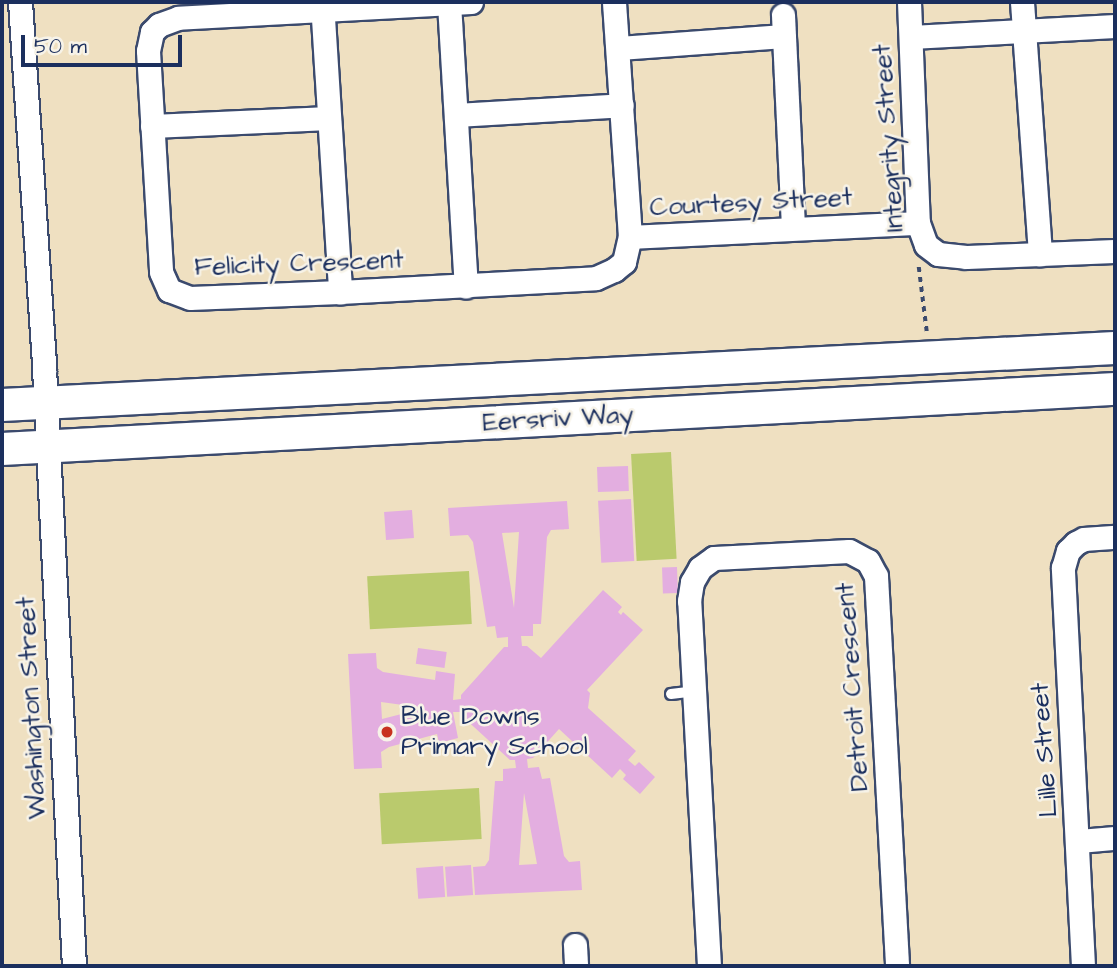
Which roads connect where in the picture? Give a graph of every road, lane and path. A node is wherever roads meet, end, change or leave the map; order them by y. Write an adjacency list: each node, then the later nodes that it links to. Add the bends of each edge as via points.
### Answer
1 (20, 2): 11 (street, Washington Street)
2 (460, 2): 6 (street, Felicity Crescent); 13 (street)
3 (614, 2): 10 (street, Felicity Crescent)
4 (909, 2): 9 (street, Integrity Street)
5 (1023, 2): 8 (street)
6 (323, 6): 14 (street); 15 (street, Felicity Crescent, via 178,18 159,25 152,32 148,51)
7 (1115, 26): 8 (street)
8 (1023, 29): 9 (street); 21 (street)
9 (911, 37): 16 (street, Integrity Street)
10 (619, 48): 12 (street, Felicity Crescent); 17 (street, via 784,26)
11 (13, 54): 27 (street, Washington Street)
12 (622, 105): 13 (street); 18 (street, Felicity Crescent)
13 (456, 116): 22 (street)
14 (329, 118): 15 (street); 23 (street)
15 (152, 126): 23 (street, Felicity Crescent, via 161,272 169,290 190,298)
16 (918, 223): 17 (street, Courtesy Street); 19 (street, Integrity Street)
17 (793, 228): 18 (street, Courtesy Street)
18 (630, 237): 22 (street, Felicity Crescent, via 624,262 596,278)
19 (926, 245): 21 (street, Integrity Street, via 948,256); 24 (path, via 918,258)
20 (1115, 251): 21 (street, Integrity Street)
21 (1041, 254)
22 (466, 286): 23 (street, Felicity Crescent)
23 (340, 292)
24 (928, 334)
25 (1115, 348): 27 (main road, Eersriv Way)
26 (1115, 389): 29 (main road, Eersriv Way)
27 (44, 403): 28 (main road, Eersriv Way); 29 (street, Washington Street)
28 (2, 405)
29 (46, 446): 30 (main road, Eersriv Way); 34 (street, Washington Street)
30 (2, 449)
31 (1115, 537): 33 (street, Lille Street, via 1084,539 1068,551 1062,578)
32 (1115, 838): 33 (street)
33 (1079, 841): 37 (street, Lille Street)
34 (75, 966)
35 (709, 966): 36 (street, Detroit Crescent, via 683,693 695,574 713,558 849,551 863,556 876,576)
36 (897, 966)
37 (1083, 966)

